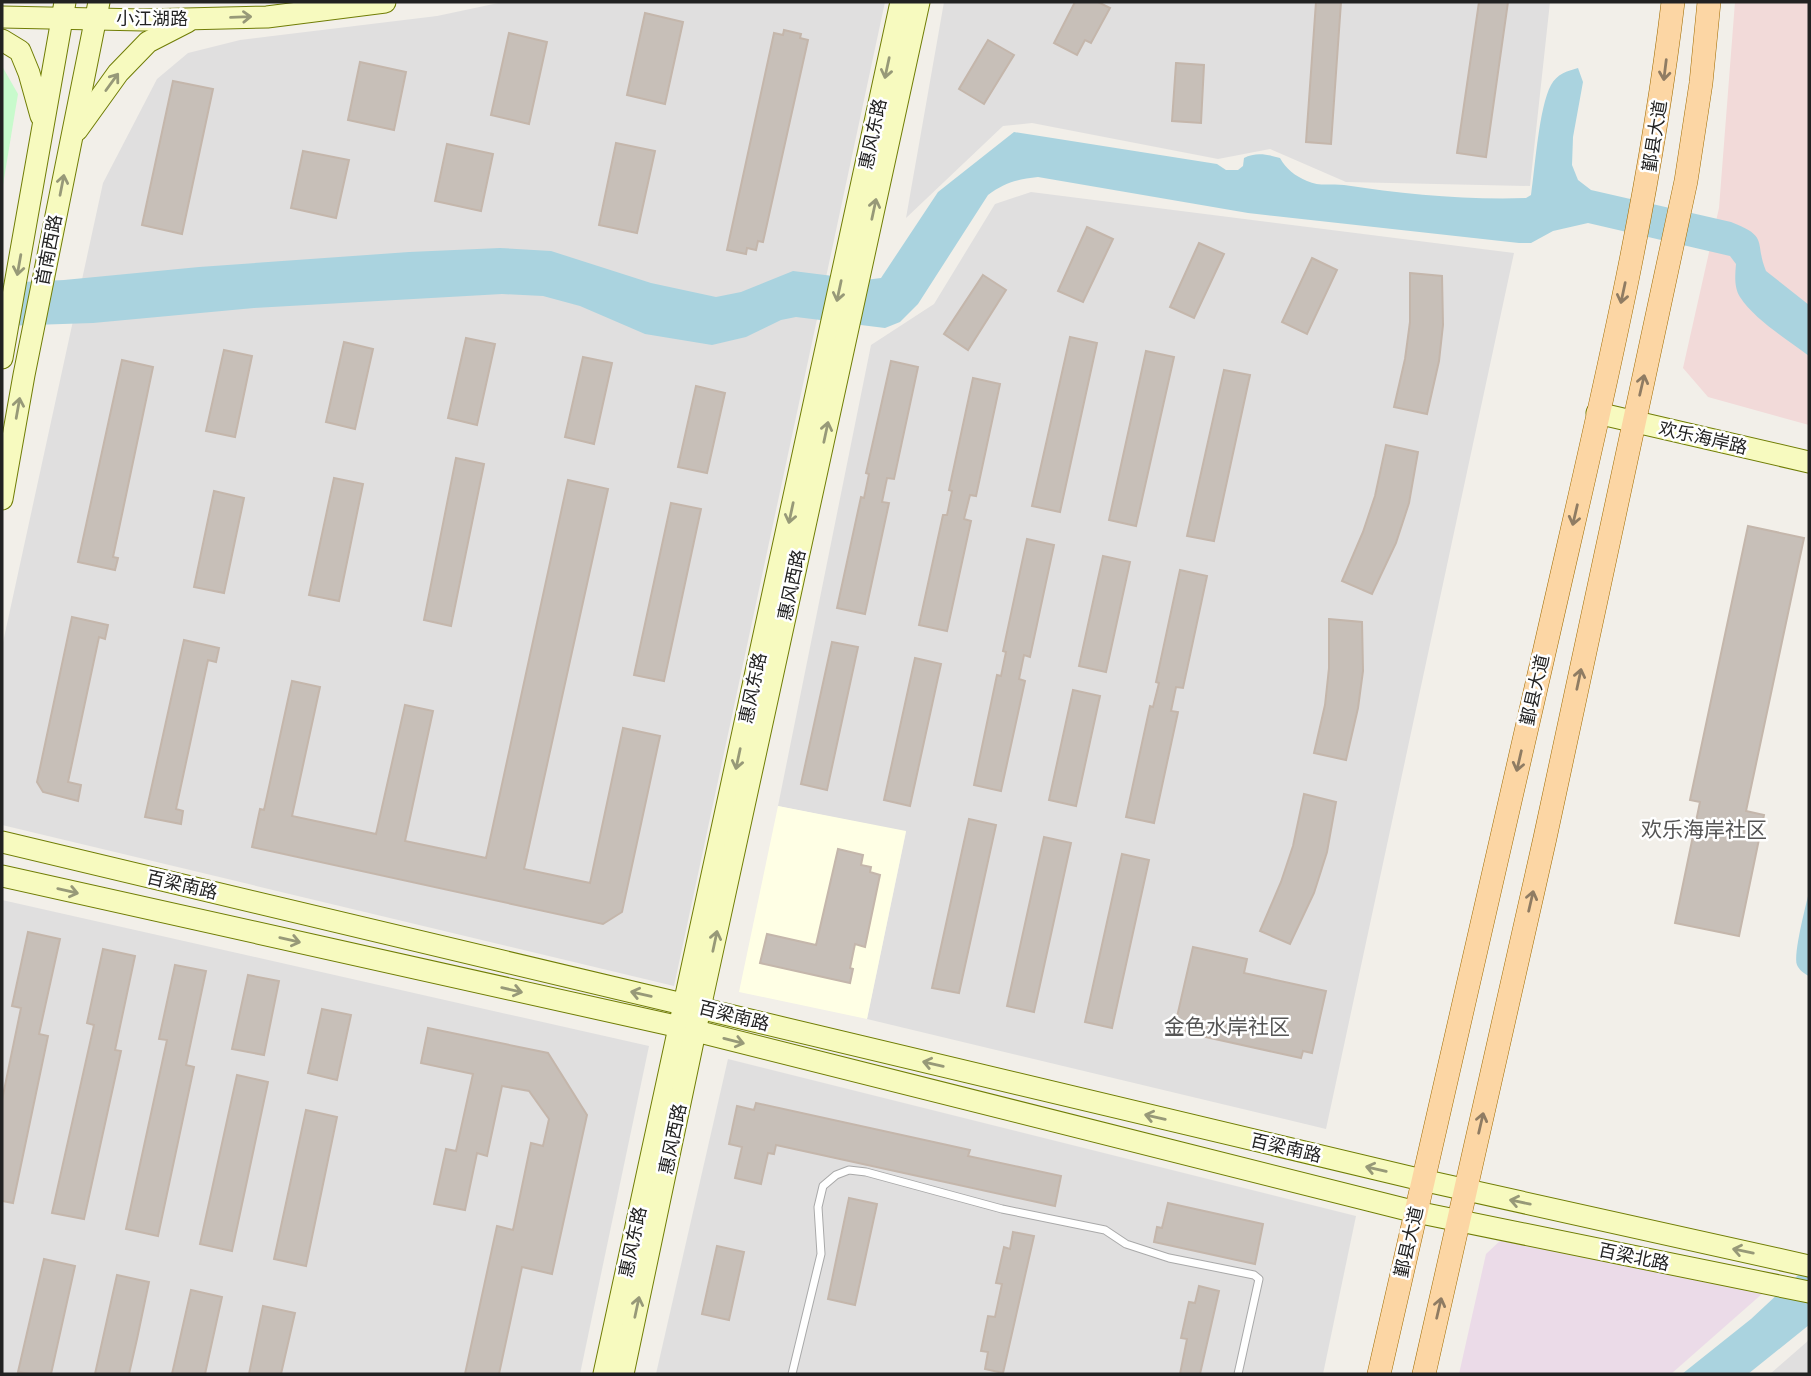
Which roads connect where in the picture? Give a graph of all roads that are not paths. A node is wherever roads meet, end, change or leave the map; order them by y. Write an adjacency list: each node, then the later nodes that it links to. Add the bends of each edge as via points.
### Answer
1 (385, 2): 9 (street, 小江湖路, one-way to 1, via 267,17)
2 (901, 2): 20 (street, 惠风东路, one-way to 20)
3 (919, 2): 20 (street, 惠风西路, one-way to 3)
4 (1673, 2): 14 (main road, 鄞县大道, one-way to 14, via 1648,175)
5 (1709, 2): 15 (main road, one-way to 5, via 1686,181)
6 (64, 10): 7 (street, 小江湖路); 8 (street, 小江湖路); 11 (street, 首南西路)
7 (97, 10): 9 (street, 小江湖路); 12 (street, 首南西路)
8 (2, 17)
9 (193, 19): 12 (street, one-way to 9, via 118,73 148,43)
10 (2, 40): 11 (street, via 20,51)
11 (44, 125): 13 (street, 首南西路, one-way to 13)
12 (72, 137): 17 (street, 首南西路, one-way to 12)
13 (2, 358)
14 (1597, 413): 15 (street, 欢乐海岸路); 22 (main road, 鄞县大道, one-way to 22)
15 (1634, 422): 16 (street, 欢乐海岸路); 23 (main road, one-way to 15)
16 (1809, 462)
17 (2, 499)
18 (2, 842): 20 (street, 百梁南路, one-way to 18)
19 (2, 876): 21 (street, 百梁南路, one-way to 21)
20 (692, 1006): 21 (street, 惠风东路); 22 (street, 百梁南路, one-way to 20)
21 (688, 1029): 24 (street, 百梁南路, one-way to 24); 28 (street, 惠风东路); 29 (street, 惠风西路, one-way to 21)
22 (1422, 1180): 23 (street, 百梁南路); 24 (main road, 鄞县大道)
23 (1466, 1190): 25 (main road); 26 (street, 百梁北路, one-way to 23)
24 (1416, 1212): 25 (street, 百梁南路); 32 (main road, 鄞县大道)
25 (1459, 1221): 27 (street, 百梁北路); 33 (main road, one-way to 25)
26 (1809, 1266)
27 (1809, 1292)
28 (604, 1374)
29 (623, 1374)
30 (792, 1374): 31 (lane, via 821,1254 818,1207 823,1186 849,1170 1105,1230 1126,1244 1169,1258 1254,1275 1259,1279)
31 (1238, 1374)
32 (1379, 1374)
33 (1424, 1374)

